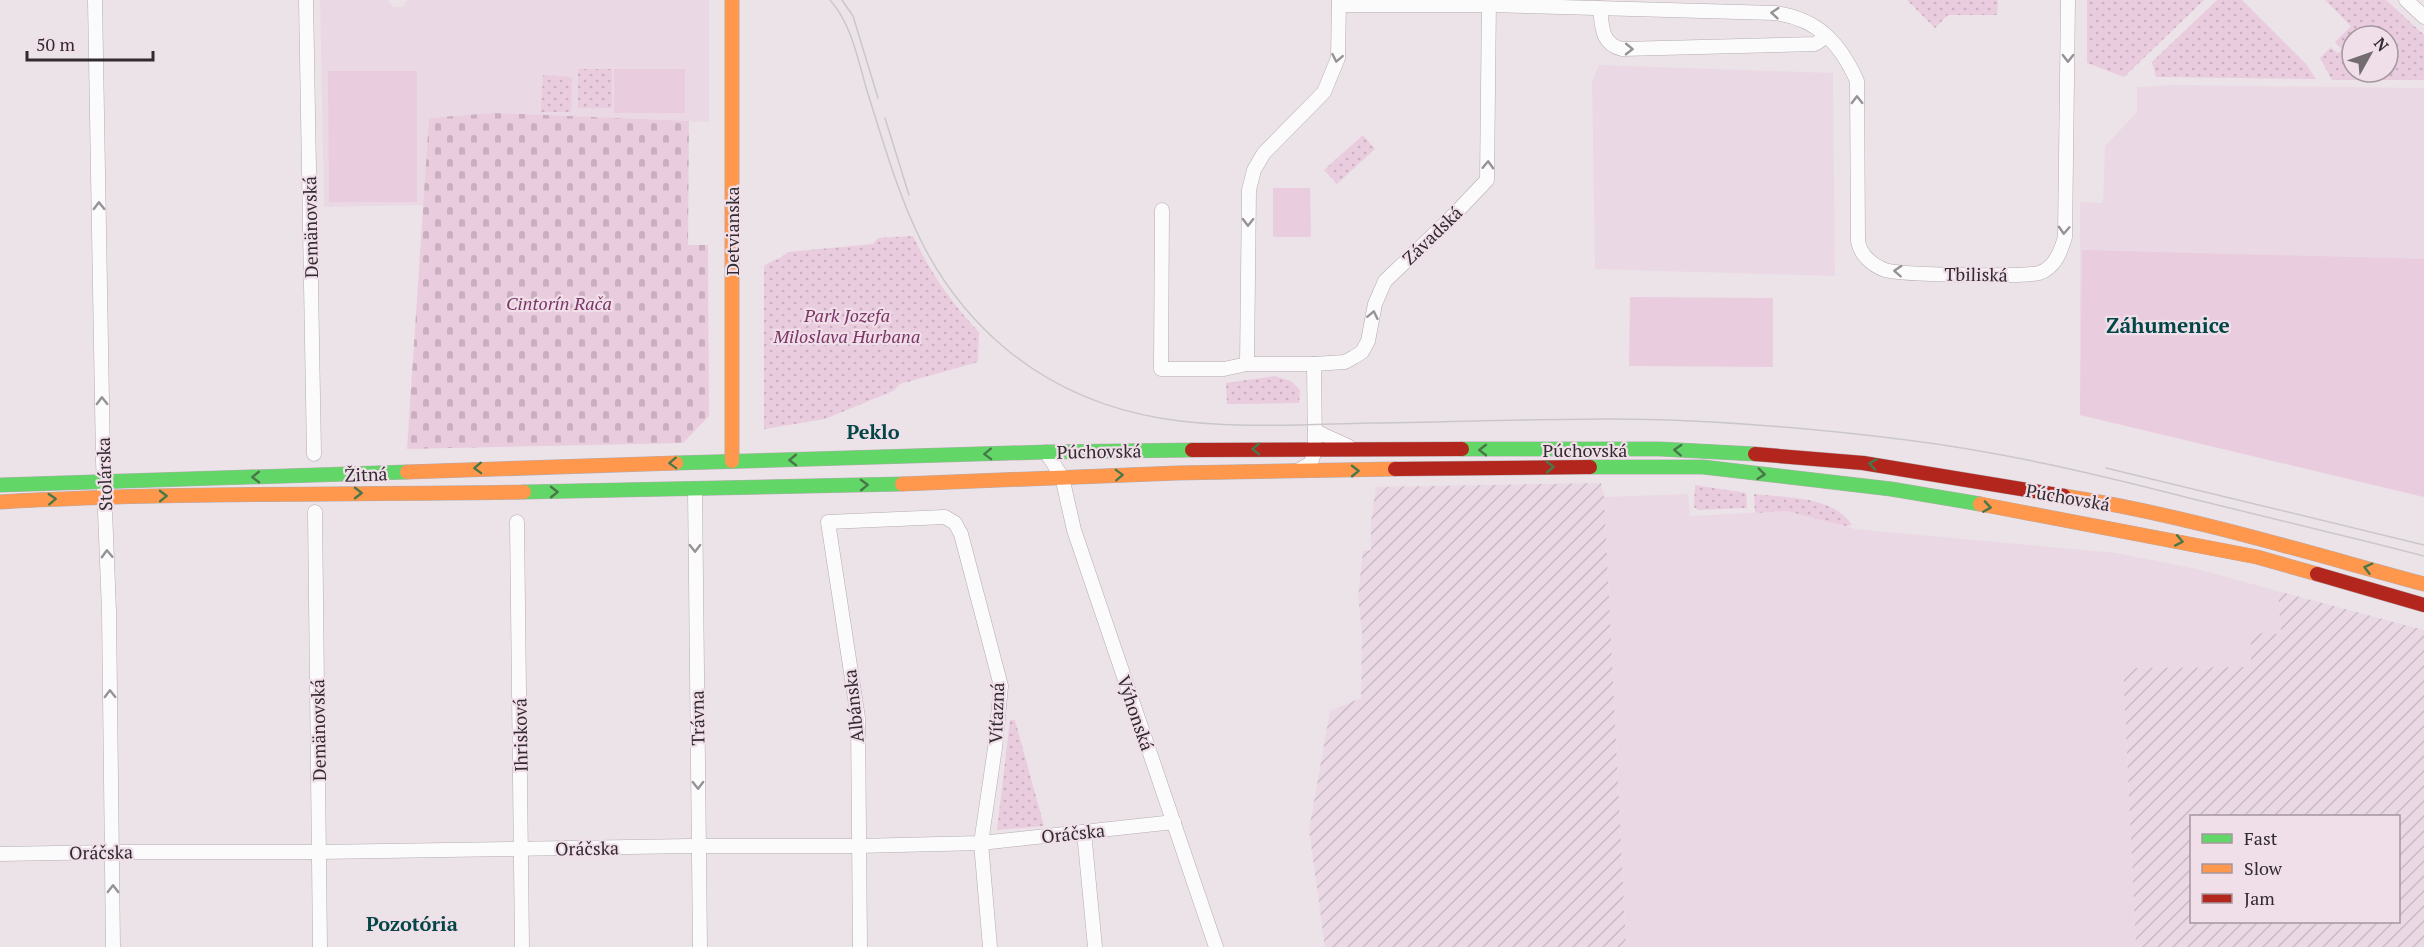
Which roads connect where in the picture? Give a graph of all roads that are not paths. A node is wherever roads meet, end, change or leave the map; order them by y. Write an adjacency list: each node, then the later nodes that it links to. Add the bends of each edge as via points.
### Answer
1 (95, 0): 23 (street, Stolárska, one-way to 1)
2 (306, 0): 19 (street, Demänovská)
3 (732, 0): 20 (main road, Detvianska)
4 (2068, 0): 10 (street, Tbiliská, one-way to 10, via 2065,237 2054,263 2039,273 1890,271 1866,257 1858,244 1857,81 1846,57)
5 (2406, 0): 9 (street)
6 (1339, 3): 7 (street, Tbiliská); 12 (street, one-way to 12, via 1338,58 1324,92 1264,153 1251,178)
7 (1489, 3): 8 (street, Tbiliská); 13 (street, Závadská, one-way to 7, via 1345,362 1362,352 1385,281 1486,183)
8 (1600, 8): 10 (street, Tbiliská, one-way to 8, via 1803,19 1775,13); 10 (street, one-way to 10, via 1604,38 1622,49 1815,44)
9 (2424, 17)
10 (1827, 36)
11 (1162, 210): 12 (street, Závadská, via 1161,369 1224,369)
12 (1247, 364): 13 (street, Závadská)
13 (1314, 364): 14 (street)
14 (1315, 431): 15 (street); 16 (street); 17 (street)
15 (1282, 449): 16 (main road, Púchovská); 18 (main road, Púchovská, one-way to 18)
16 (1315, 450): 17 (main road, Púchovská); 21 (street, via 1311,463)
17 (1356, 450): 32 (main road, Púchovská, one-way to 17, via 2098,501 1863,463 1660,449)
18 (1046, 453): 20 (main road, Púchovská, one-way to 20); 22 (street)
19 (314, 454)
20 (732, 461): 23 (main road, Žitná, one-way to 23); 25 (main road); 26 (main road)
21 (1296, 471): 22 (main road, Púchovská, one-way to 21); 33 (main road, Púchovská, one-way to 33, via 1703,467 1827,481 2064,519 2257,557)
22 (1062, 477): 25 (main road, Púchovská, one-way to 22); 34 (street, Výhonská, via 1074,530)
23 (104, 480): 24 (main road, Žitná); 27 (street, Stolárska)
24 (0, 485)
25 (764, 486): 26 (main road, Púchovská)
26 (694, 489): 27 (main road, Žitná, one-way to 26); 37 (street, Trávna, one-way to 37)
27 (105, 497): 28 (main road, Žitná, one-way to 27); 40 (street, Stolárska, one-way to 27)
28 (0, 502)
29 (315, 512): 41 (street, Demänovská)
30 (882, 520): 36 (street, Víťazná, via 945,517 956,523 961,534 1001,686); 38 (street, Albánska, via 828,522 858,718)
31 (517, 522): 39 (street, Ihrisková)
32 (2424, 584)
33 (2424, 605)
34 (1174, 822): 35 (street, Oráčska); 50 (street, Výhonská)
35 (1084, 832): 36 (street, Oráčska); 49 (street)
36 (981, 843): 38 (street, Oráčska); 48 (street, Víťazná)
37 (698, 846): 38 (street, Oráčska); 39 (street, Oráčska); 46 (street, Trávna)
38 (858, 846): 47 (street, Albánska)
39 (521, 849): 41 (street, Oráčska); 45 (street, Ihrisková)
40 (112, 852): 41 (street, Oráčska); 42 (street, Oráčska); 43 (street, Stolárska, one-way to 40)
41 (319, 852): 44 (street, Demänovská)
42 (0, 854)
43 (113, 947)
44 (320, 947)
45 (522, 947)
46 (700, 947)
47 (860, 947)
48 (990, 947)
49 (1095, 947)
50 (1216, 947)

